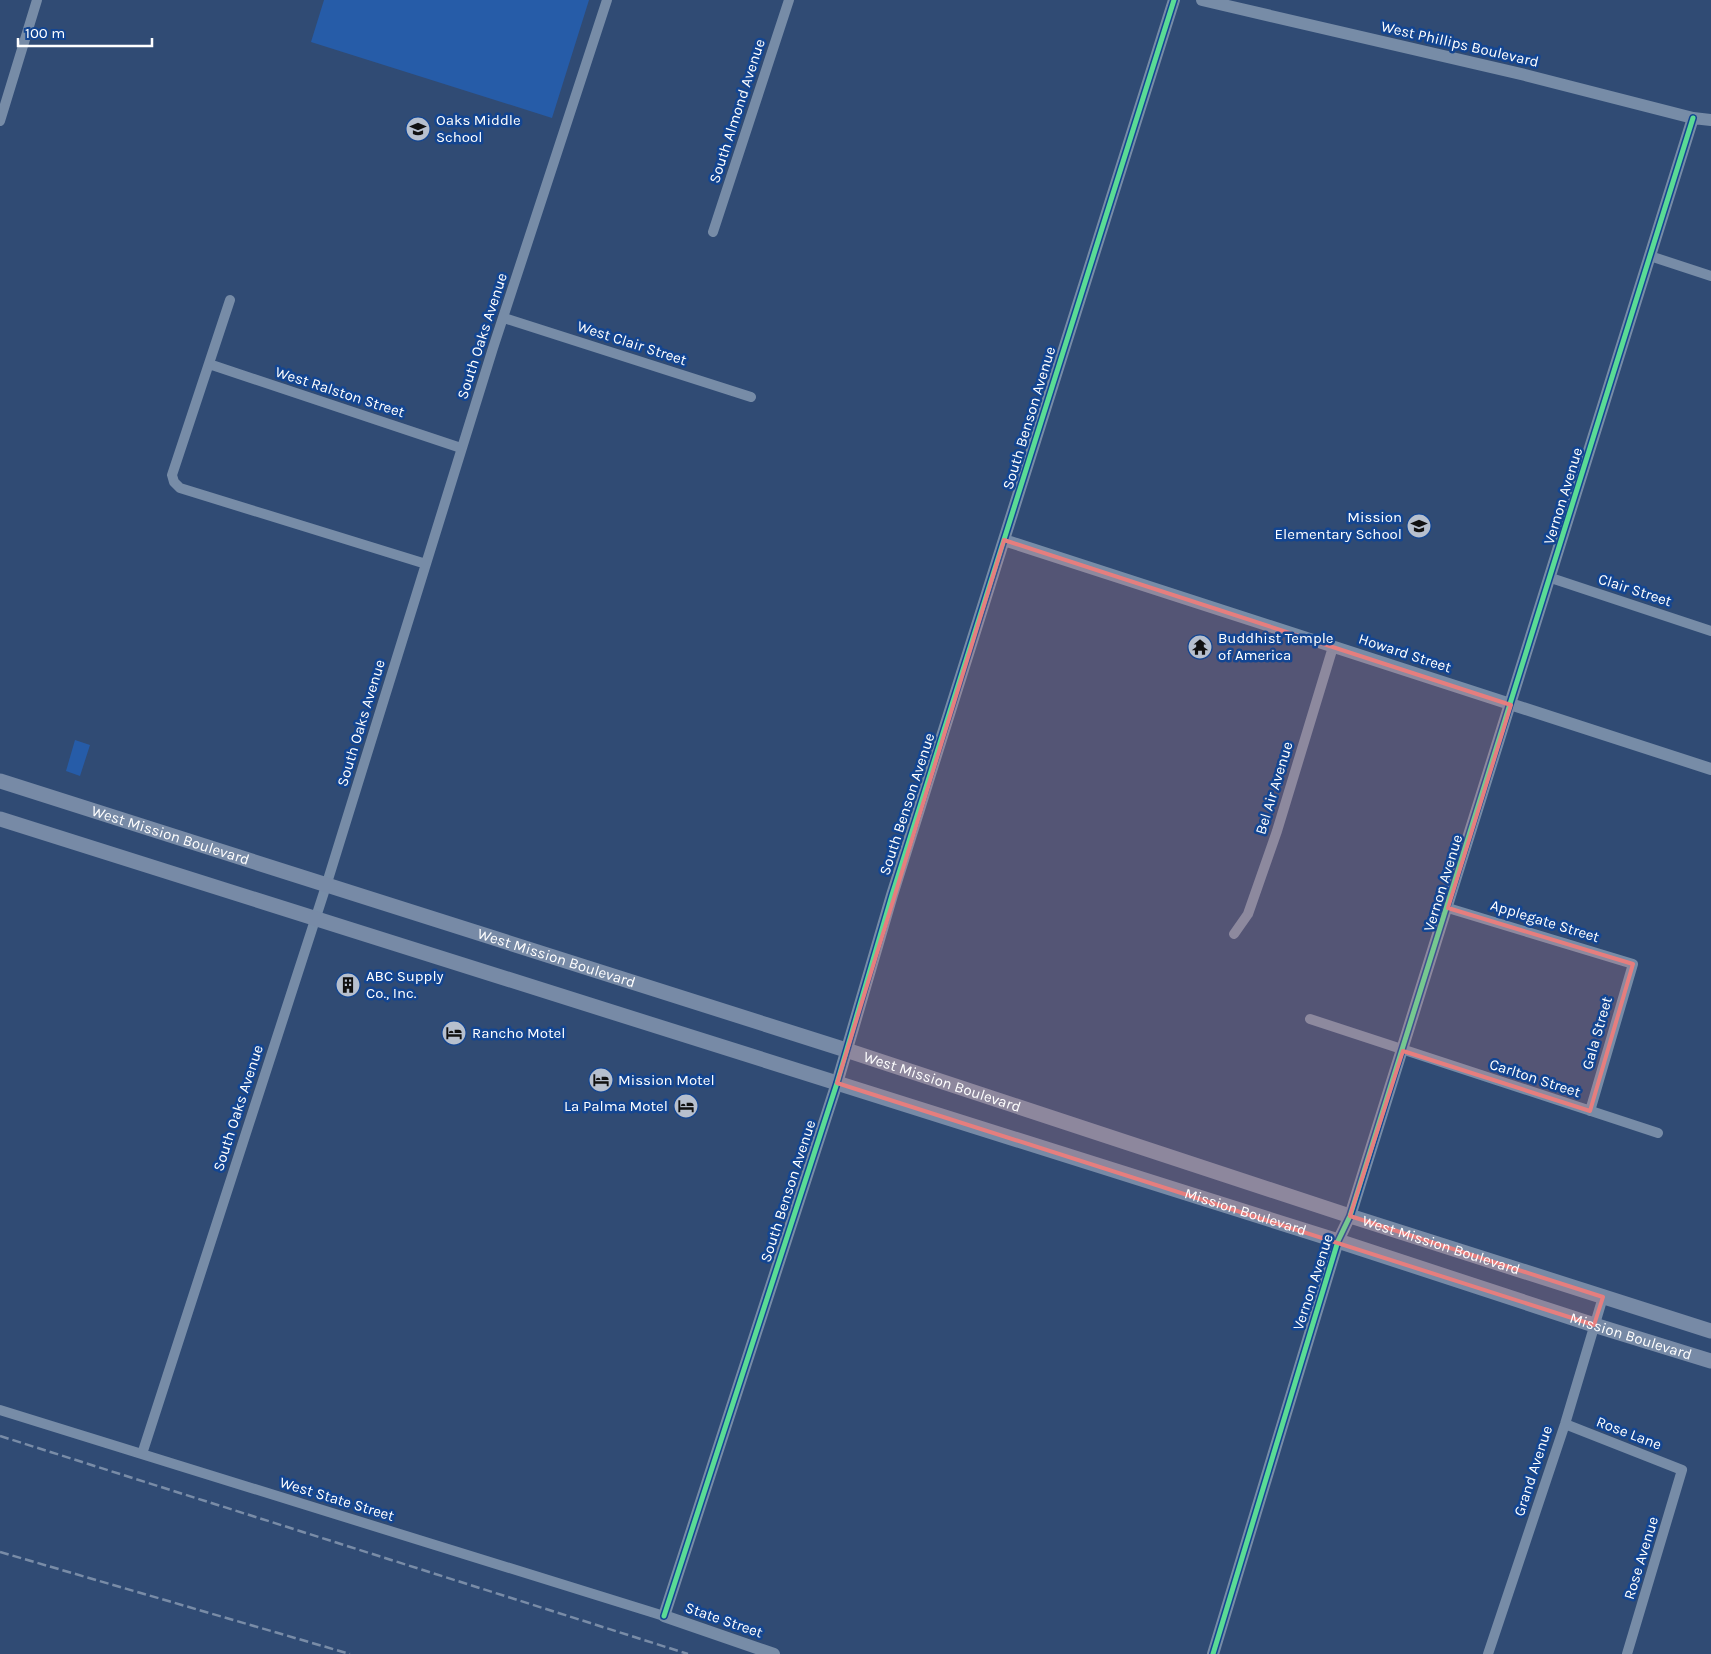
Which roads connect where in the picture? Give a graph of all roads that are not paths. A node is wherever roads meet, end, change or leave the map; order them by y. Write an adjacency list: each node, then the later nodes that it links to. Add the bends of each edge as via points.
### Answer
1 (37, 0): 8 (street)
2 (607, 0): 13 (street, South Oaks Avenue)
3 (789, 0): 9 (street, South Almond Avenue)
4 (1174, 0): 17 (street, South Benson Avenue)
5 (1202, 0): 6 (street, West Phillips Boulevard)
6 (1693, 118): 7 (street, West Phillips Boulevard); 10 (street, Vernon Avenue)
7 (1711, 120)
8 (0, 121)
9 (713, 232)
10 (1650, 256): 11 (street); 19 (street, Vernon Avenue)
11 (1711, 276)
12 (230, 300): 14 (street)
13 (504, 318): 15 (street, West Clair Street); 16 (street, South Oaks Avenue)
14 (209, 364): 16 (street, West Ralston Street); 18 (street, via 172,474 180,488)
15 (750, 397)
16 (461, 448): 18 (street, South Oaks Avenue)
17 (1004, 540): 21 (street, Howard Street); 32 (street, South Benson Avenue)
18 (426, 564): 26 (street, South Oaks Avenue)
19 (1550, 578): 20 (street, Clair Street); 22 (street, Vernon Avenue)
20 (1711, 631)
21 (1333, 647): 22 (street, Howard Street); 29 (street, Bel Air Avenue, via 1264,868 1248,914)
22 (1512, 705): 23 (street, Howard Street); 27 (street, Vernon Avenue)
23 (1711, 769)
24 (0, 781): 26 (main road, West Mission Boulevard)
25 (0, 819): 28 (main road)
26 (326, 886): 28 (street, South Oaks Avenue); 32 (main road, West Mission Boulevard)
27 (1448, 908): 30 (street, Applegate Street); 33 (street, Vernon Avenue)
28 (314, 920): 34 (main road); 45 (street, South Oaks Avenue)
29 (1234, 934)
30 (1632, 964): 35 (street, Gala Street)
31 (1310, 1019): 33 (street, Carlton Street)
32 (846, 1050): 34 (street, South Benson Avenue); 37 (main road, West Mission Boulevard)
33 (1403, 1051): 35 (street, Carlton Street); 37 (street, Vernon Avenue)
34 (837, 1083): 38 (main road, Mission Boulevard); 47 (street, South Benson Avenue)
35 (1590, 1111): 36 (street, Carlton Street)
36 (1658, 1133)
37 (1350, 1216): 38 (street, Vernon Avenue); 39 (main road, West Mission Boulevard)
38 (1338, 1240): 40 (main road, Mission Boulevard); 49 (street, Vernon Avenue)
39 (1603, 1297): 40 (street, Grand Avenue); 41 (main road, West Mission Boulevard)
40 (1594, 1325): 42 (main road, Mission Boulevard); 44 (street, Grand Avenue)
41 (1711, 1331)
42 (1711, 1361)
43 (0, 1410): 45 (street, West State Street)
44 (1564, 1424): 46 (street, Rose Lane); 50 (street, Grand Avenue)
45 (142, 1454): 47 (street, West State Street)
46 (1682, 1470): 51 (street, Rose Avenue)
47 (664, 1616): 48 (street, State Street)
48 (774, 1654)
49 (1213, 1654)
50 (1488, 1654)
51 (1627, 1654)

